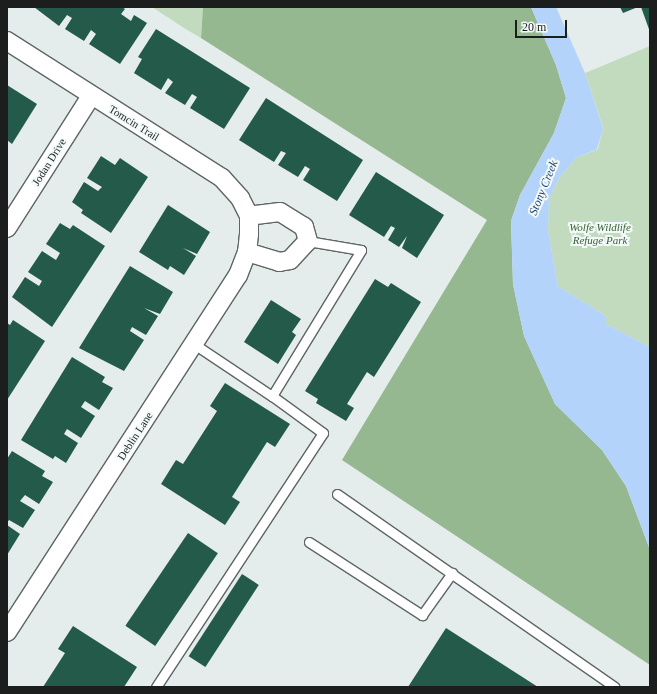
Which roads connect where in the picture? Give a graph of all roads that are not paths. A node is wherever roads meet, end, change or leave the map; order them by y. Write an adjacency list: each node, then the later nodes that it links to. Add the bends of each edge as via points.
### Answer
1 (7, 41): 2 (street, Tomcin Trail)
2 (91, 96): 3 (street, Tomcin Trail, via 222,178 240,198); 4 (street, Jodan Drive)
3 (249, 216): 5 (street, Tomcin Trail); 6 (street, via 280,212 304,227)
4 (7, 228)
5 (249, 234): 7 (street, Deblin Lane)
6 (308, 241): 7 (street, via 290,260 279,262); 9 (lane, via 361,250)
7 (247, 252): 8 (street, Deblin Lane, via 238,275)
8 (194, 344): 9 (lane); 13 (street, Deblin Lane)
9 (272, 396): 14 (lane, via 323,433)
10 (337, 494): 12 (lane)
11 (309, 542): 12 (lane, via 422,615)
12 (452, 573): 15 (lane)
13 (7, 632)
14 (156, 687)
15 (615, 687)

